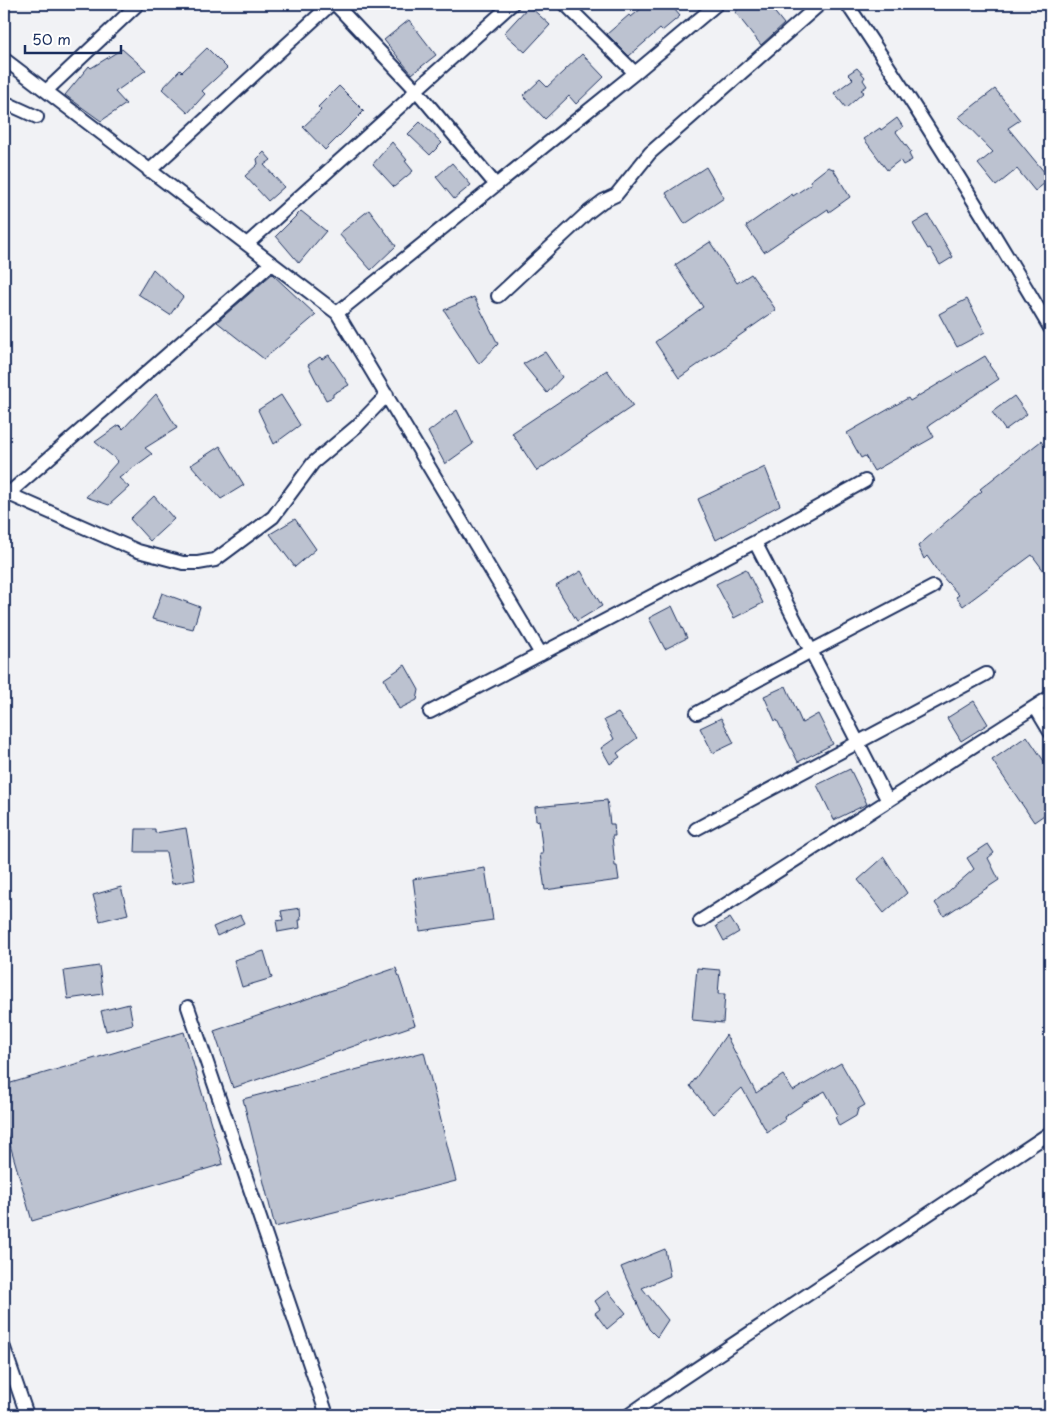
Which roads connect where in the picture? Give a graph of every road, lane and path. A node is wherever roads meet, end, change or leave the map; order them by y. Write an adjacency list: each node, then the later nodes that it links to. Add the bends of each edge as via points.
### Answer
1 (138, 4): 12 (street)
2 (331, 4): 15 (street)
3 (335, 4): 11 (street)
4 (512, 4): 11 (street)
5 (565, 4): 10 (street)
6 (717, 4): 10 (street)
7 (820, 4): 19 (street, via 650,153 616,196 586,214)
8 (847, 4): 21 (street, via 894,73)
9 (4, 59): 12 (street)
10 (635, 73): 16 (street)
11 (416, 90): 16 (street); 17 (street)
12 (46, 91): 15 (street)
13 (4, 102): 14 (street)
14 (37, 118)
15 (149, 171): 17 (street)
16 (496, 185): 20 (street)
17 (247, 244): 18 (street)
18 (272, 262): 20 (street); 24 (street)
19 (498, 296)
20 (338, 313): 22 (street)
21 (1050, 328)
22 (387, 395): 24 (street, via 357,426 313,463 273,517 215,560 183,563 138,551); 28 (street)
23 (865, 482): 25 (street)
24 (6, 493)
25 (755, 542): 27 (street); 28 (street)
26 (933, 587): 27 (street)
27 (811, 651): 33 (street); 35 (street)
28 (541, 654): 32 (street)
29 (986, 674): 35 (street)
30 (1050, 697): 31 (street)
31 (1034, 707): 34 (street); 36 (street)
32 (430, 712)
33 (697, 713)
34 (1050, 732)
35 (858, 744): 36 (street); 37 (street)
36 (888, 802): 38 (street)
37 (696, 829)
38 (700, 921)
39 (188, 1007): 43 (street)
40 (1050, 1133): 44 (street)
41 (4, 1348): 42 (street)
42 (27, 1415)
43 (327, 1415)
44 (629, 1415)

